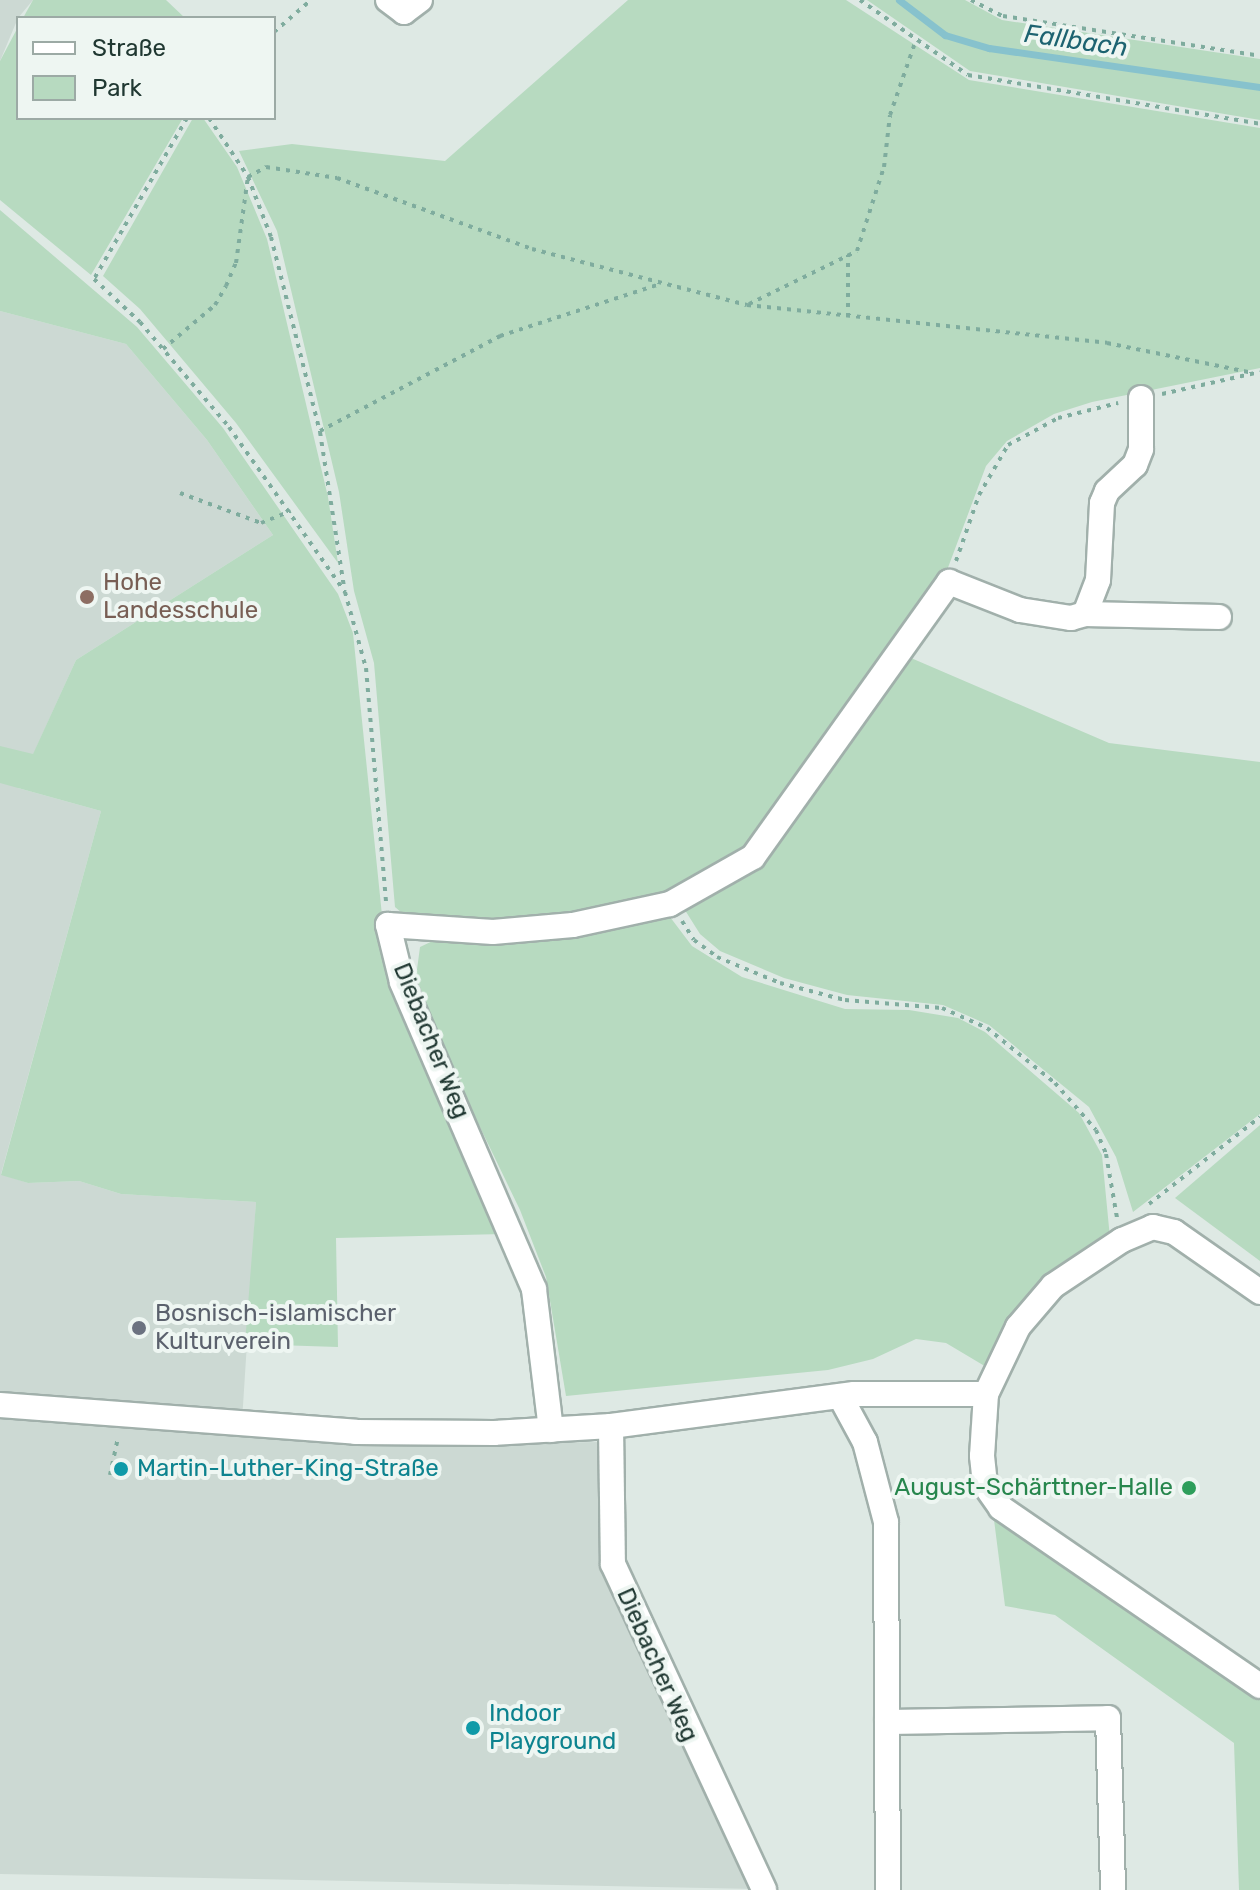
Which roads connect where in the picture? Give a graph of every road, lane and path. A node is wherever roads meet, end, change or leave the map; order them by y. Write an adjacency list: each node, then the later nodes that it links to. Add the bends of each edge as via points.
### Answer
1 (311, 0): 6 (path)
2 (388, 0): 3 (street, via 404,12)
3 (420, 0)
4 (860, 0): 7 (path)
5 (971, 0): 8 (path, via 1003,16)
6 (276, 30)
7 (915, 43): 11 (path, via 968,75 1005,84); 13 (path, via 890,115 884,167 864,235 857,251)
8 (1260, 56)
9 (186, 120): 17 (path, via 94,279)
10 (210, 120): 12 (path)
11 (1260, 124)
12 (248, 177): 14 (path, via 266,167 337,178 532,249); 17 (path, via 236,263 226,286 215,305); 21 (path, via 271,237)
13 (848, 255): 15 (path); 16 (path)
14 (662, 283): 15 (path); 21 (path, via 500,336)
15 (747, 305): 16 (path)
16 (848, 317): 19 (path, via 1107,343)
17 (163, 349): 23 (path)
18 (1260, 372): 19 (path)
19 (1253, 373): 20 (path)
20 (1141, 398): 24 (path, via 1058,418 1008,445 979,495); 26 (street, via 1141,449 1135,465 1107,491 1102,503 1098,580)
21 (320, 432): 25 (path)
22 (180, 493): 23 (path, via 261,523)
23 (291, 511): 25 (path)
24 (949, 582): 26 (street, via 1020,610 1071,618); 28 (street, Diebacher Weg, via 753,857)
25 (345, 592): 29 (path, via 366,668)
26 (1085, 614): 27 (street)
27 (1219, 617)
28 (670, 904): 29 (street, Diebacher Weg, via 533,931); 31 (path, via 694,940 742,970 845,1000 942,1008 987,1028 1055,1083 1096,1130 1106,1154)
29 (388, 925): 38 (street, Diebacher Weg, via 402,982 534,1289)
30 (1260, 1117): 31 (path, via 1137,1212)
31 (1122, 1240): 32 (street, via 1153,1227 1174,1232); 33 (street, via 1053,1286 1035,1306 1018,1327)
32 (1260, 1292)
33 (986, 1394): 34 (street); 40 (street, via 985,1485 1001,1508)
34 (840, 1396): 37 (street); 41 (street, via 865,1442 886,1522)
35 (0, 1405): 36 (street)
36 (123, 1416): 38 (street, via 356,1432); 39 (path)
37 (611, 1426): 38 (street); 42 (street, Diebacher Weg, via 613,1564)
38 (551, 1430)
39 (110, 1475)
40 (1260, 1686)
41 (887, 1722): 43 (street); 44 (street, via 1108,1718)
42 (764, 1890)
43 (888, 1890)
44 (1113, 1890)

